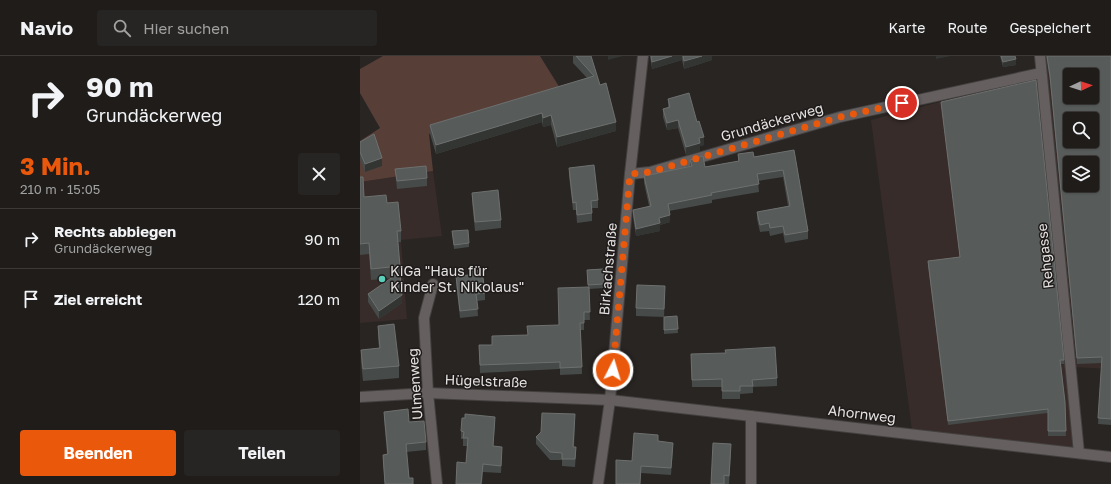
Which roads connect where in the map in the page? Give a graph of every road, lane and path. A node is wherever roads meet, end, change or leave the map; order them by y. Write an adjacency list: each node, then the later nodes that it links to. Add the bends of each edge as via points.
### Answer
1 (643, 56): 4 (street, Birkachstraße)
2 (1040, 56): 3 (street, Rehgasse)
3 (1041, 73): 4 (street, Grundäckerweg, via 840,117 650,172); 10 (street, Rehgasse)
4 (630, 174): 8 (street, Birkachstraße)
5 (433, 284): 6 (street, Ulmenweg, via 424,318)
6 (428, 393): 7 (street, Hügelstraße); 8 (street, Hügelstraße); 12 (street, Ulmenweg)
7 (360, 397)
8 (610, 400): 9 (street, Ahornweg); 13 (street, Birkachstraße)
9 (751, 416): 10 (street, Ahornweg); 14 (street)
10 (1079, 453): 11 (street, Ahornweg)
11 (1111, 457)
12 (437, 484)
13 (598, 484)
14 (751, 484)

